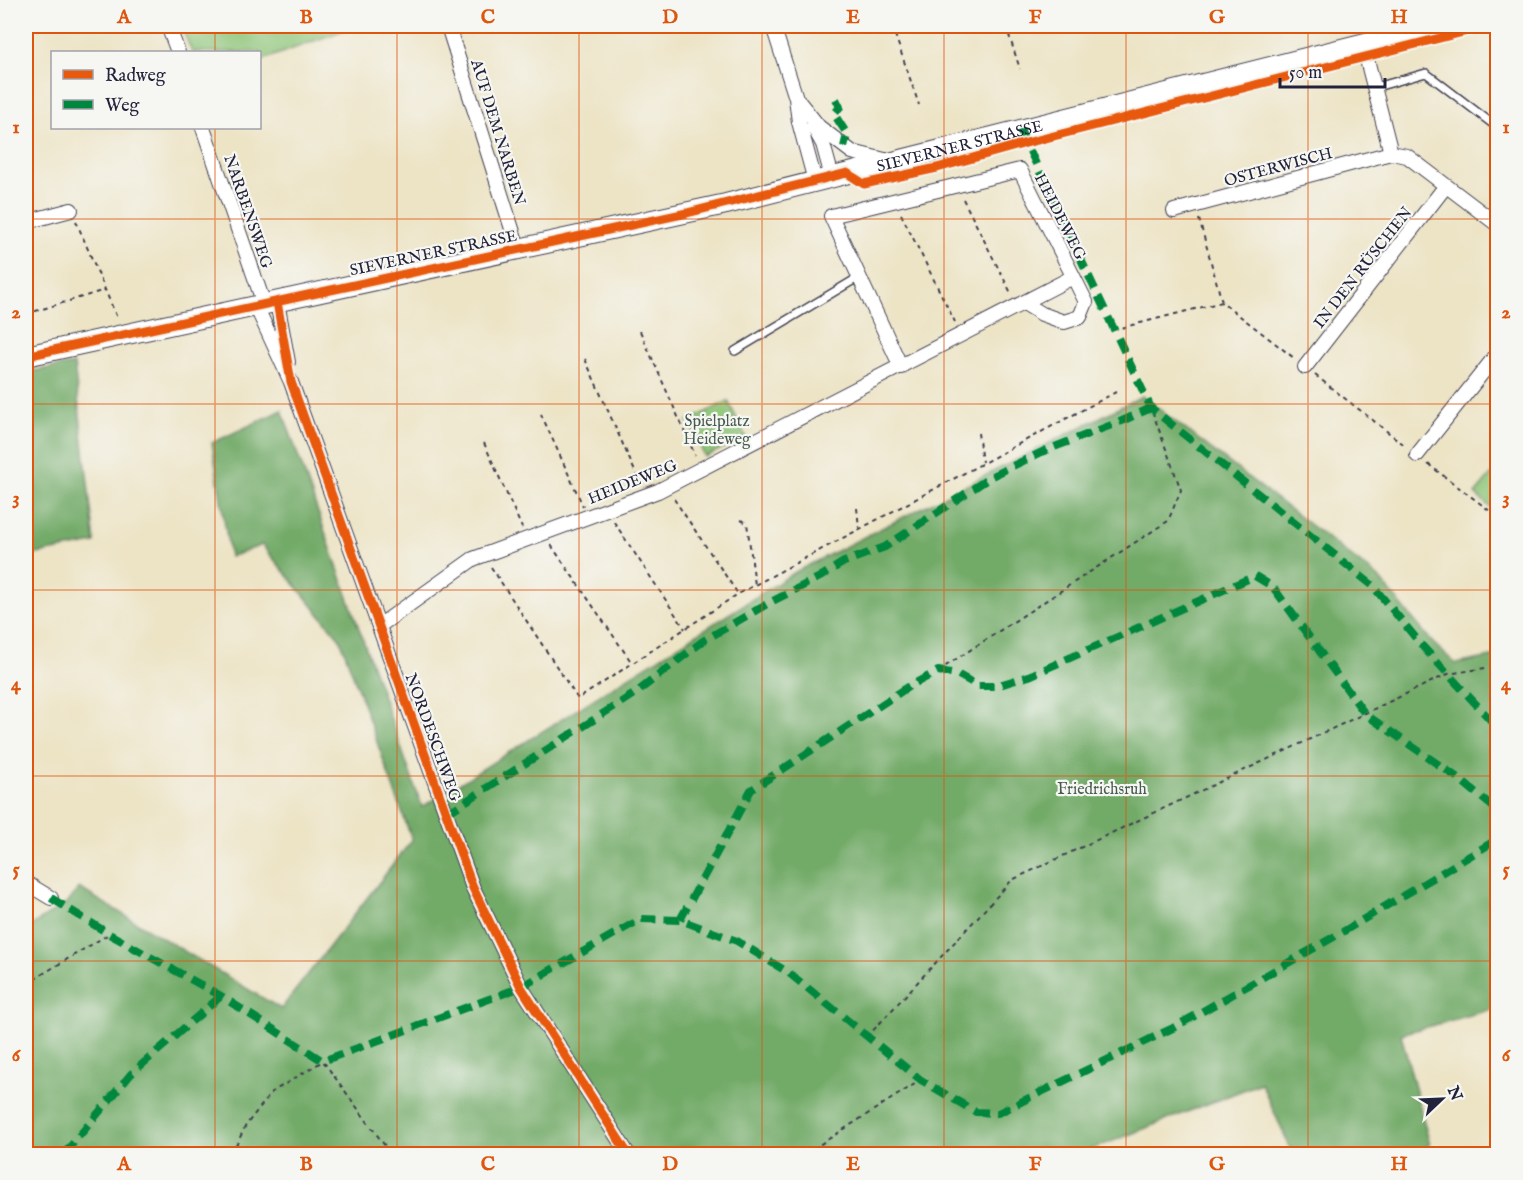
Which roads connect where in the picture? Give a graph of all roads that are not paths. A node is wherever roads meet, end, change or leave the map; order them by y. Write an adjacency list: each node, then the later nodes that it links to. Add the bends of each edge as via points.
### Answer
1 (168, 26): 6 (street)
2 (448, 26): 20 (street, AUF DEM NARBEN)
3 (773, 26): 8 (street)
4 (1433, 26): 5 (main road, SIEVERNER STRASSE)
5 (1363, 44): 7 (street); 13 (main road, SIEVERNER STRASSE)
6 (178, 51)
7 (1373, 88): 10 (lane, via 1426,74); 12 (street)
8 (796, 98): 9 (street); 14 (street, via 799,122)
9 (809, 116): 13 (street, via 852,153); 14 (street, via 823,144)
10 (1497, 128)
11 (203, 129): 23 (street, NARBENSWEG)
12 (1391, 153): 15 (street, via 1407,156); 17 (street, OSTERWISCH)
13 (893, 162): 14 (main road, SIEVERNER STRASSE)
14 (824, 179): 20 (main road, SIEVERNER STRASSE, via 687,213)
15 (1446, 187): 19 (street); 29 (street, IN DEN RÜSCHEN)
16 (71, 210): 18 (street)
17 (1174, 211)
18 (26, 222)
19 (1497, 225)
20 (518, 248): 23 (main road, SIEVERNER STRASSE)
21 (859, 277): 22 (street, HEIDEWEG, via 831,216 1020,170); 25 (lane); 28 (street, HEIDEWEG)
22 (1074, 277): 24 (street, HEIDEWEG); 24 (street, HEIDEWEG, via 1086,302 1080,317 1064,322)
23 (266, 304): 27 (main road, SIEVERNER STRASSE); 30 (street, NORDESCHWEG); 30 (street, NORDESCHWEG)
24 (1021, 304): 28 (street, HEIDEWEG)
25 (735, 351)
26 (1497, 353): 31 (street)
27 (26, 356)
28 (900, 367): 32 (street, HEIDEWEG, via 666,487 473,559)
29 (1305, 367)
30 (291, 382): 32 (street, NORDESCHWEG)
31 (1417, 455)
32 (379, 626): 35 (street, NORDESCHWEG, via 473,888 507,961)
33 (26, 883): 34 (street)
34 (51, 898)
35 (628, 1155)

